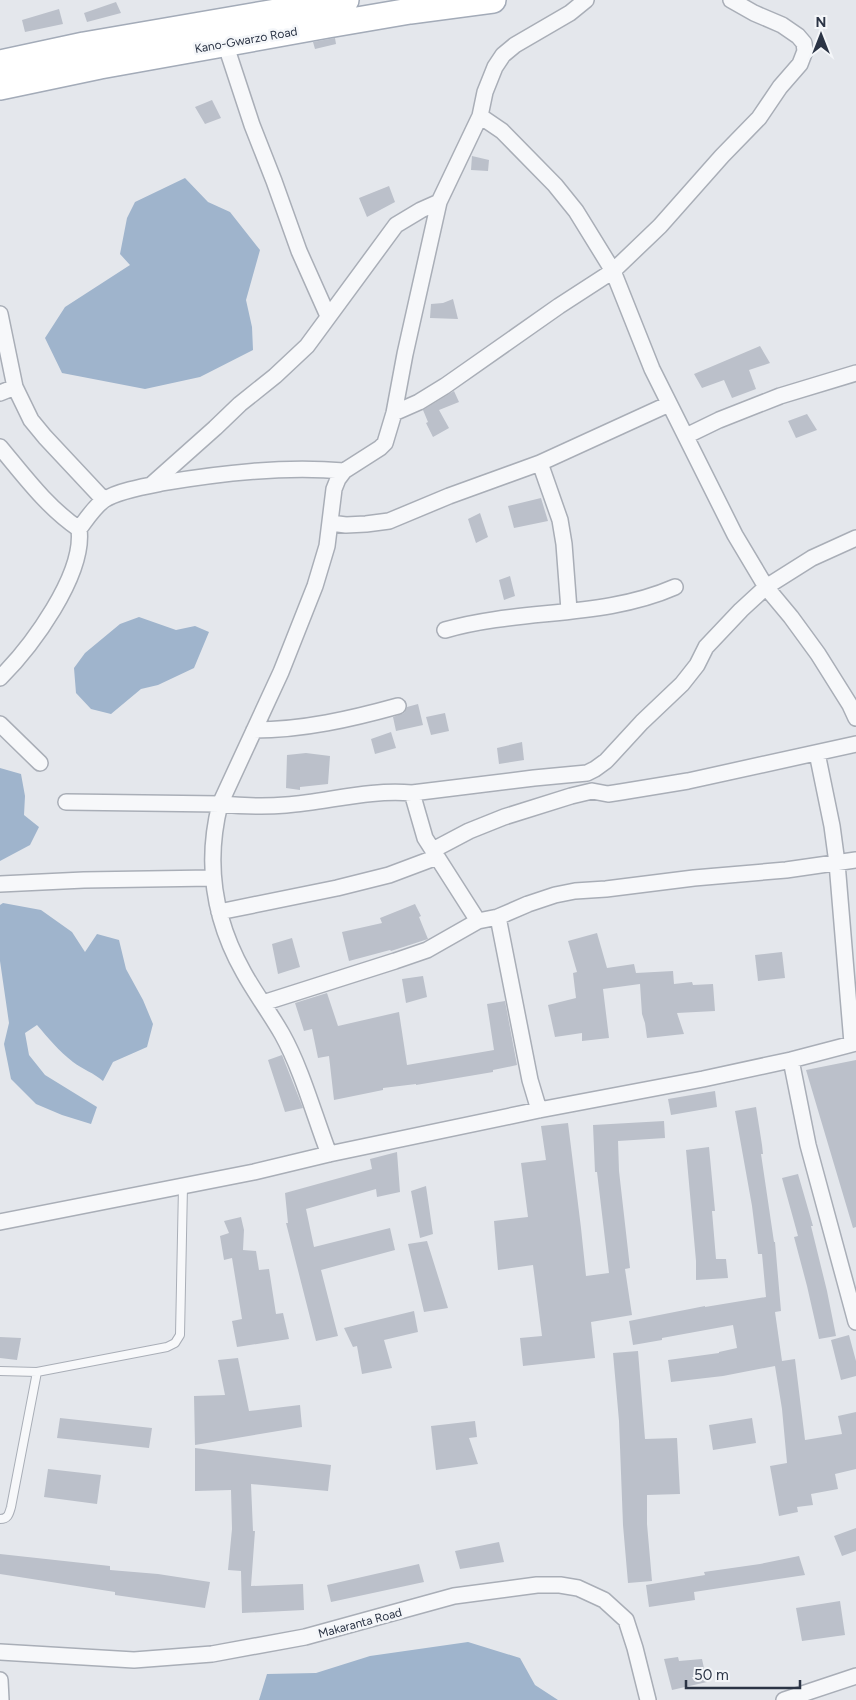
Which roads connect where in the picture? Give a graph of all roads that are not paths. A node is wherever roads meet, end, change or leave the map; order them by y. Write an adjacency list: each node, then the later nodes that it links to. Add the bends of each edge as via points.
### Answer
1 (346, 0): 6 (main road, Kano-Gwarzo Road, via 84,45)
2 (493, 0): 5 (main road, Kano-Gwarzo Road)
3 (586, 0): 8 (street, via 503,56 484,92)
4 (731, 0): 10 (street, via 798,36 804,43 804,56 758,118 660,226)
5 (225, 43): 7 (main road, Kano-Gwarzo Road); 12 (street, via 298,251)
6 (0, 63)
7 (0, 87)
8 (480, 116): 9 (street); 10 (street, via 502,131 550,180 576,211)
9 (439, 202): 12 (street, via 396,225); 17 (street)
10 (614, 271): 16 (street, via 638,335); 17 (street, via 445,386)
11 (0, 314): 14 (street)
12 (328, 316): 22 (street, via 307,346)
13 (856, 373): 18 (street, via 780,396)
14 (15, 387): 15 (street); 23 (street, via 31,420 45,438)
15 (0, 393)
16 (670, 404): 18 (street); 20 (street)
17 (394, 413): 21 (street, via 385,443)
18 (686, 436): 28 (street, via 735,535)
19 (0, 447): 25 (street, via 49,506)
20 (540, 463): 24 (street, via 389,521 346,525); 29 (street, via 560,520)
21 (344, 470): 22 (street, via 275,469); 24 (street, via 334,489)
22 (150, 486): 23 (street)
23 (104, 500): 25 (street)
24 (330, 523): 35 (street, via 315,586)
25 (79, 529): 31 (street, via 76,562 64,589 37,633)
26 (856, 538): 28 (street, via 812,558)
27 (675, 587): 29 (street, via 644,599 598,609)
28 (766, 587): 33 (street, via 818,654); 39 (street, via 706,647 682,684 606,761)
29 (569, 610): 30 (street, via 500,618)
30 (445, 630)
31 (0, 678)
32 (398, 706): 35 (street, via 305,727)
33 (856, 718)
34 (0, 724): 38 (street)
35 (254, 730): 43 (street)
36 (856, 744): 37 (street)
37 (817, 753): 40 (street, via 621,792); 46 (street)
38 (40, 763)
39 (587, 773): 40 (street); 41 (street)
40 (592, 791): 44 (street, via 469,831)
41 (412, 794): 43 (street, via 392,791 286,805 245,807); 44 (street, via 425,838)
42 (66, 802): 43 (street)
43 (220, 804): 47 (street, via 215,825)
44 (435, 854): 49 (street, via 389,875); 51 (street)
45 (856, 860): 46 (street)
46 (837, 863): 50 (street, via 575,891 528,904); 53 (street)
47 (212, 878): 48 (street); 49 (street)
48 (0, 884)
49 (219, 912): 52 (street, via 227,940)
50 (498, 917): 51 (street); 55 (street, via 530,1080)
51 (478, 922): 52 (street, via 419,952)
52 (262, 1003): 56 (street, via 290,1051)
53 (854, 1043): 54 (street)
54 (791, 1060): 55 (street); 59 (street, via 808,1145)
55 (539, 1110): 56 (street)
56 (329, 1154): 57 (street)
57 (183, 1186): 58 (street); 61 (lane, via 180,1335 175,1343)
58 (0, 1222)
59 (856, 1322)
60 (0, 1371): 61 (lane)
61 (37, 1372): 62 (lane, via 11,1507 8,1515)
62 (0, 1519)
63 (0, 1652): 67 (street, Makaranta Road, via 134,1660 212,1654 305,1637 454,1596 560,1584 604,1600 626,1620)
64 (856, 1676): 68 (street)
65 (0, 1680): 66 (street)
66 (1, 1700)
67 (648, 1700)
68 (784, 1700)

